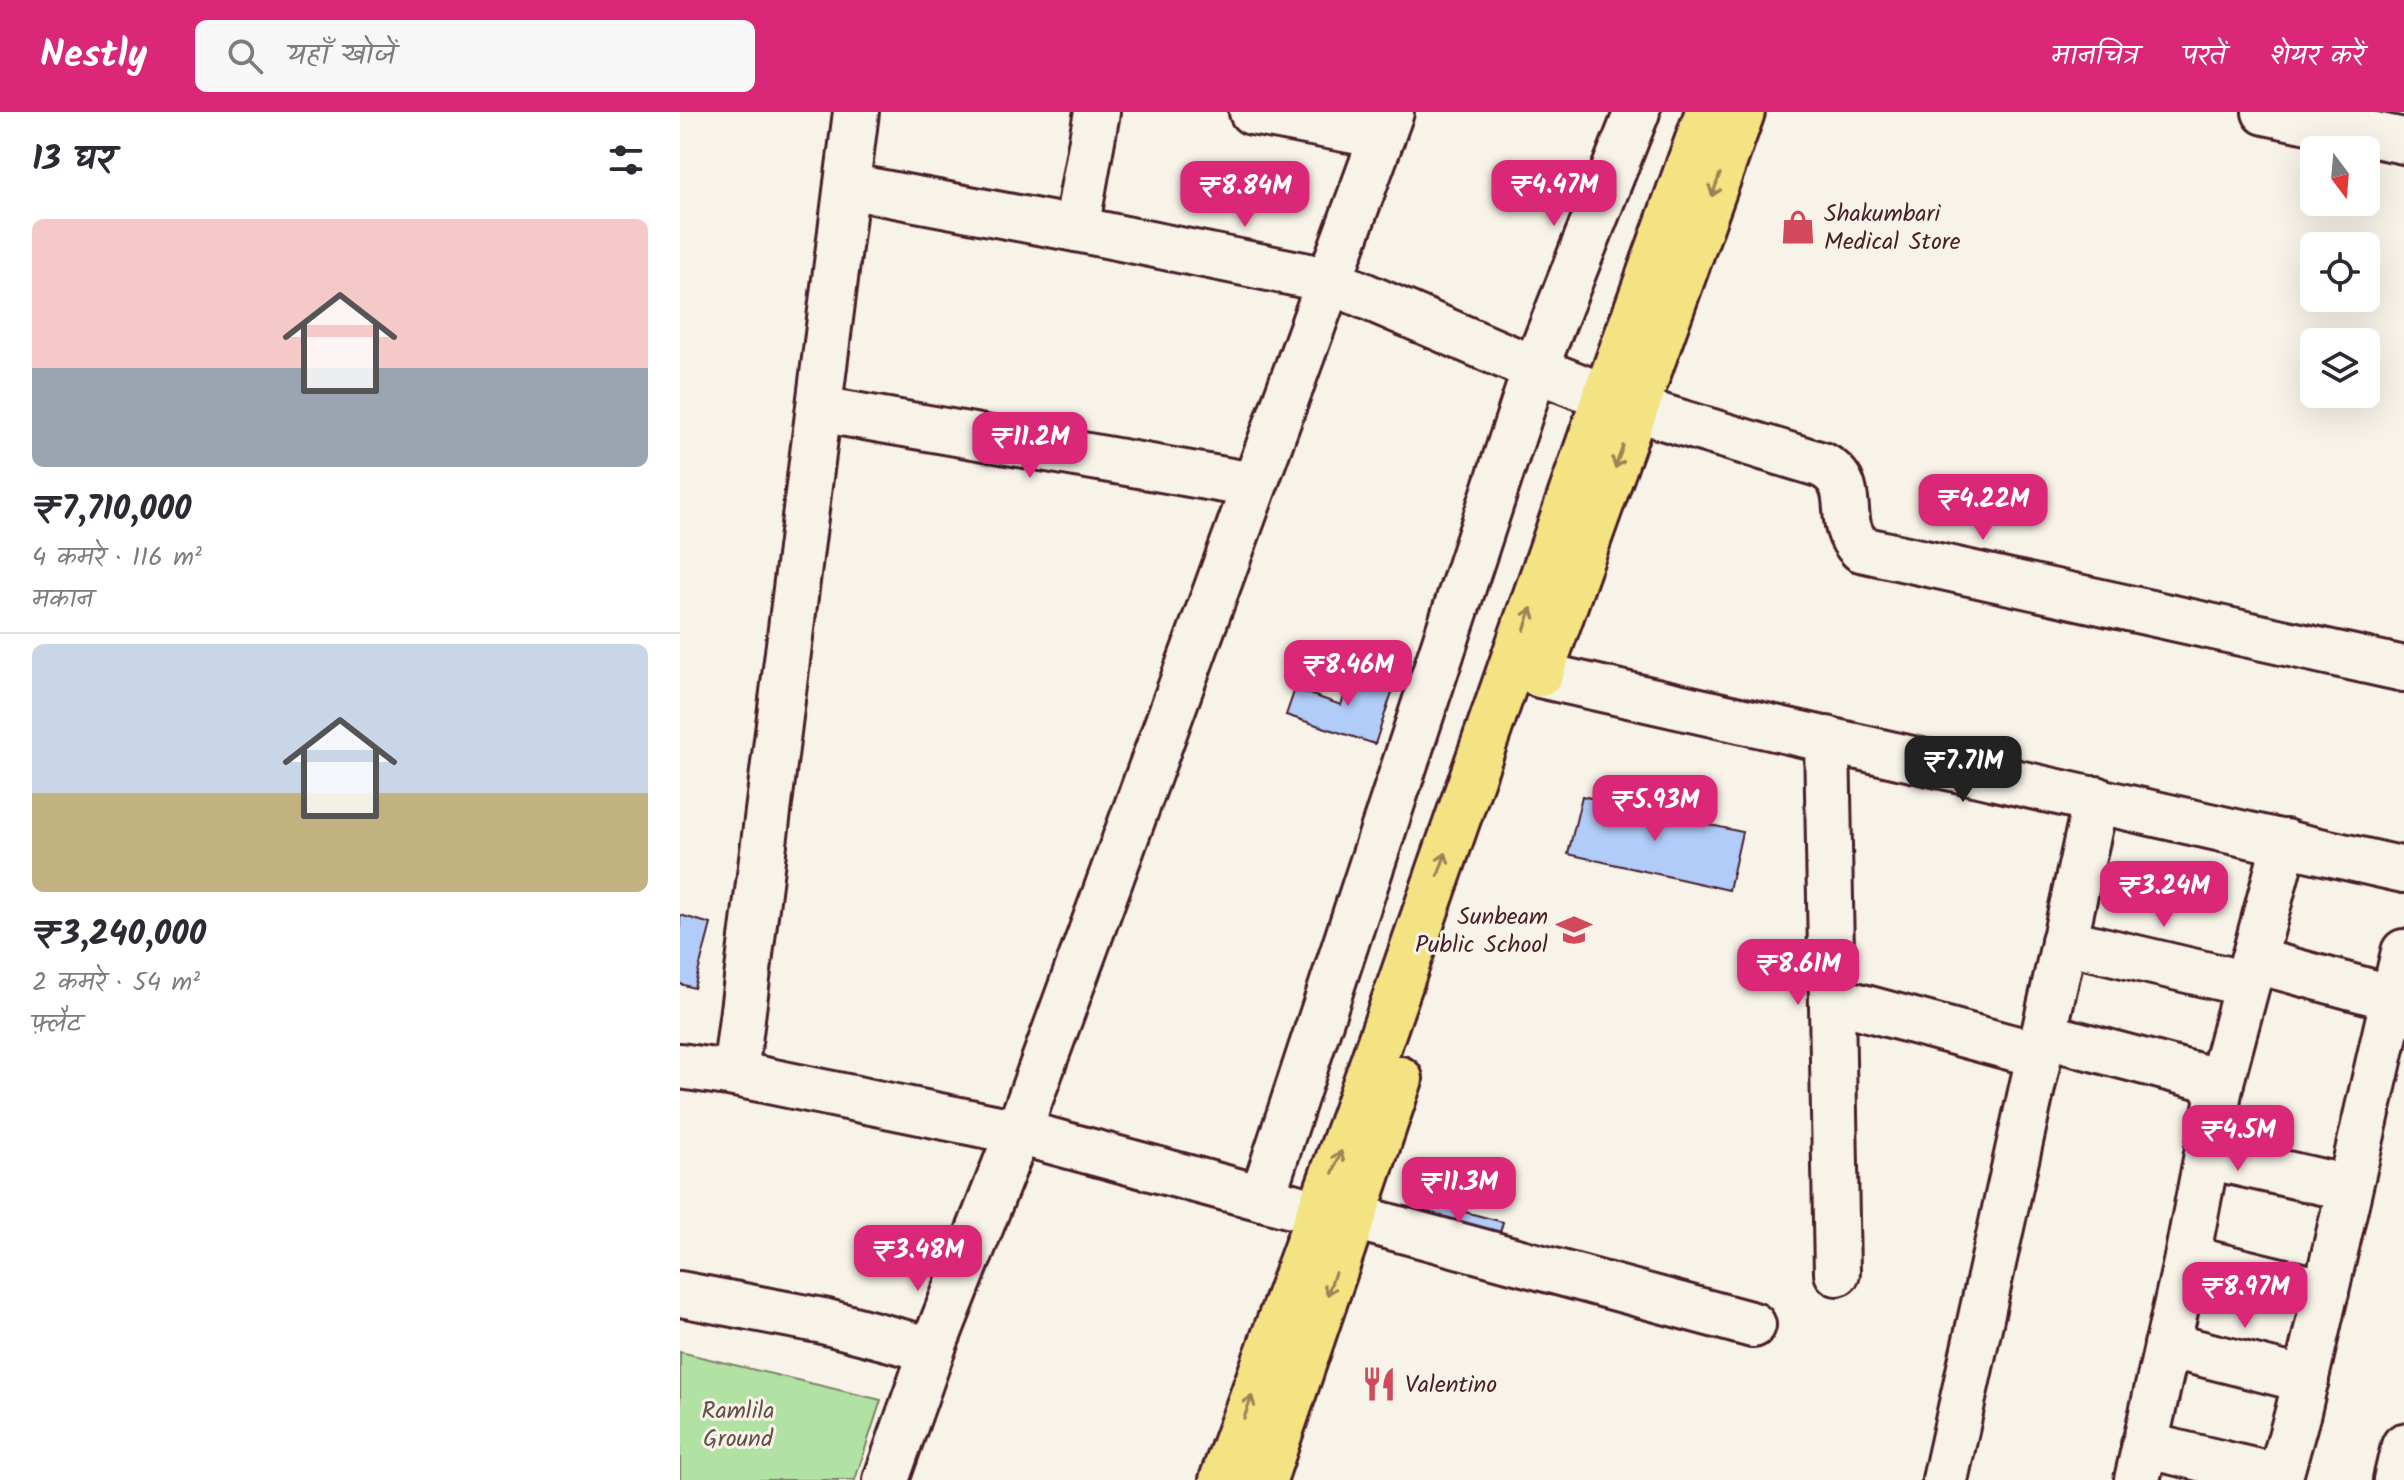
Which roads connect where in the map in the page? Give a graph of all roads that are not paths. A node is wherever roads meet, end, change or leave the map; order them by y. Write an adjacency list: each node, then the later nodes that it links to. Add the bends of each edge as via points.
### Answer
1 (856, 112): 10 (street)
2 (1097, 112): 11 (street)
3 (1252, 112): 8 (street)
4 (1637, 112): 13 (street)
5 (1708, 112): 14 (highway)
6 (1742, 112): 14 (highway, one-way to 14)
7 (2265, 112): 9 (street)
8 (1386, 124): 12 (street)
9 (2404, 141)
10 (847, 186): 11 (street); 15 (street)
11 (1076, 229): 12 (street)
12 (1328, 280): 13 (street); 16 (street)
13 (1535, 369): 14 (street); 35 (street)
14 (1621, 403): 17 (street, via 1833,471 1844,489 1847,528 1861,549); 18 (highway, one-way to 18); 36 (highway, one-way to 14, via 1365,1086)
15 (819, 409): 16 (street); 30 (street)
16 (1253, 485): 32 (street)
17 (2404, 669)
18 (1540, 675): 19 (street); 36 (highway, via 1383,1128)
19 (1827, 739): 20 (street); 27 (street)
20 (2096, 799): 21 (street); 23 (street)
21 (2285, 842): 22 (street); 25 (street)
22 (2404, 870)
23 (2064, 941): 25 (street); 28 (street)
24 (2404, 952): 26 (street)
25 (2250, 972): 26 (street); 31 (street)
26 (2393, 998): 34 (street)
27 (1832, 999): 28 (street); 38 (street)
28 (2041, 1045): 31 (street); 51 (street)
29 (680, 1066): 30 (street)
30 (735, 1074): 32 (street)
31 (2221, 1082): 33 (street)
32 (1018, 1132): 35 (street); 43 (street)
33 (2207, 1156): 34 (street); 37 (street)
34 (2349, 1188): 39 (street)
35 (1262, 1198): 36 (street)
36 (1341, 1218): 41 (street); 49 (highway, one-way to 36); 50 (highway, one-way to 50)
37 (2187, 1258): 39 (street); 42 (street)
38 (1837, 1273)
39 (2326, 1292): 44 (street)
40 (680, 1294): 43 (street, via 823,1321)
41 (1753, 1325)
42 (2167, 1345): 44 (street); 46 (street)
43 (932, 1350): 48 (street)
44 (2306, 1380): 47 (street)
45 (2404, 1446): 52 (street)
46 (2141, 1463): 47 (street)
47 (2280, 1478)
48 (886, 1480)
49 (1222, 1480)
50 (1264, 1480)
51 (1945, 1480)
52 (2396, 1480)

